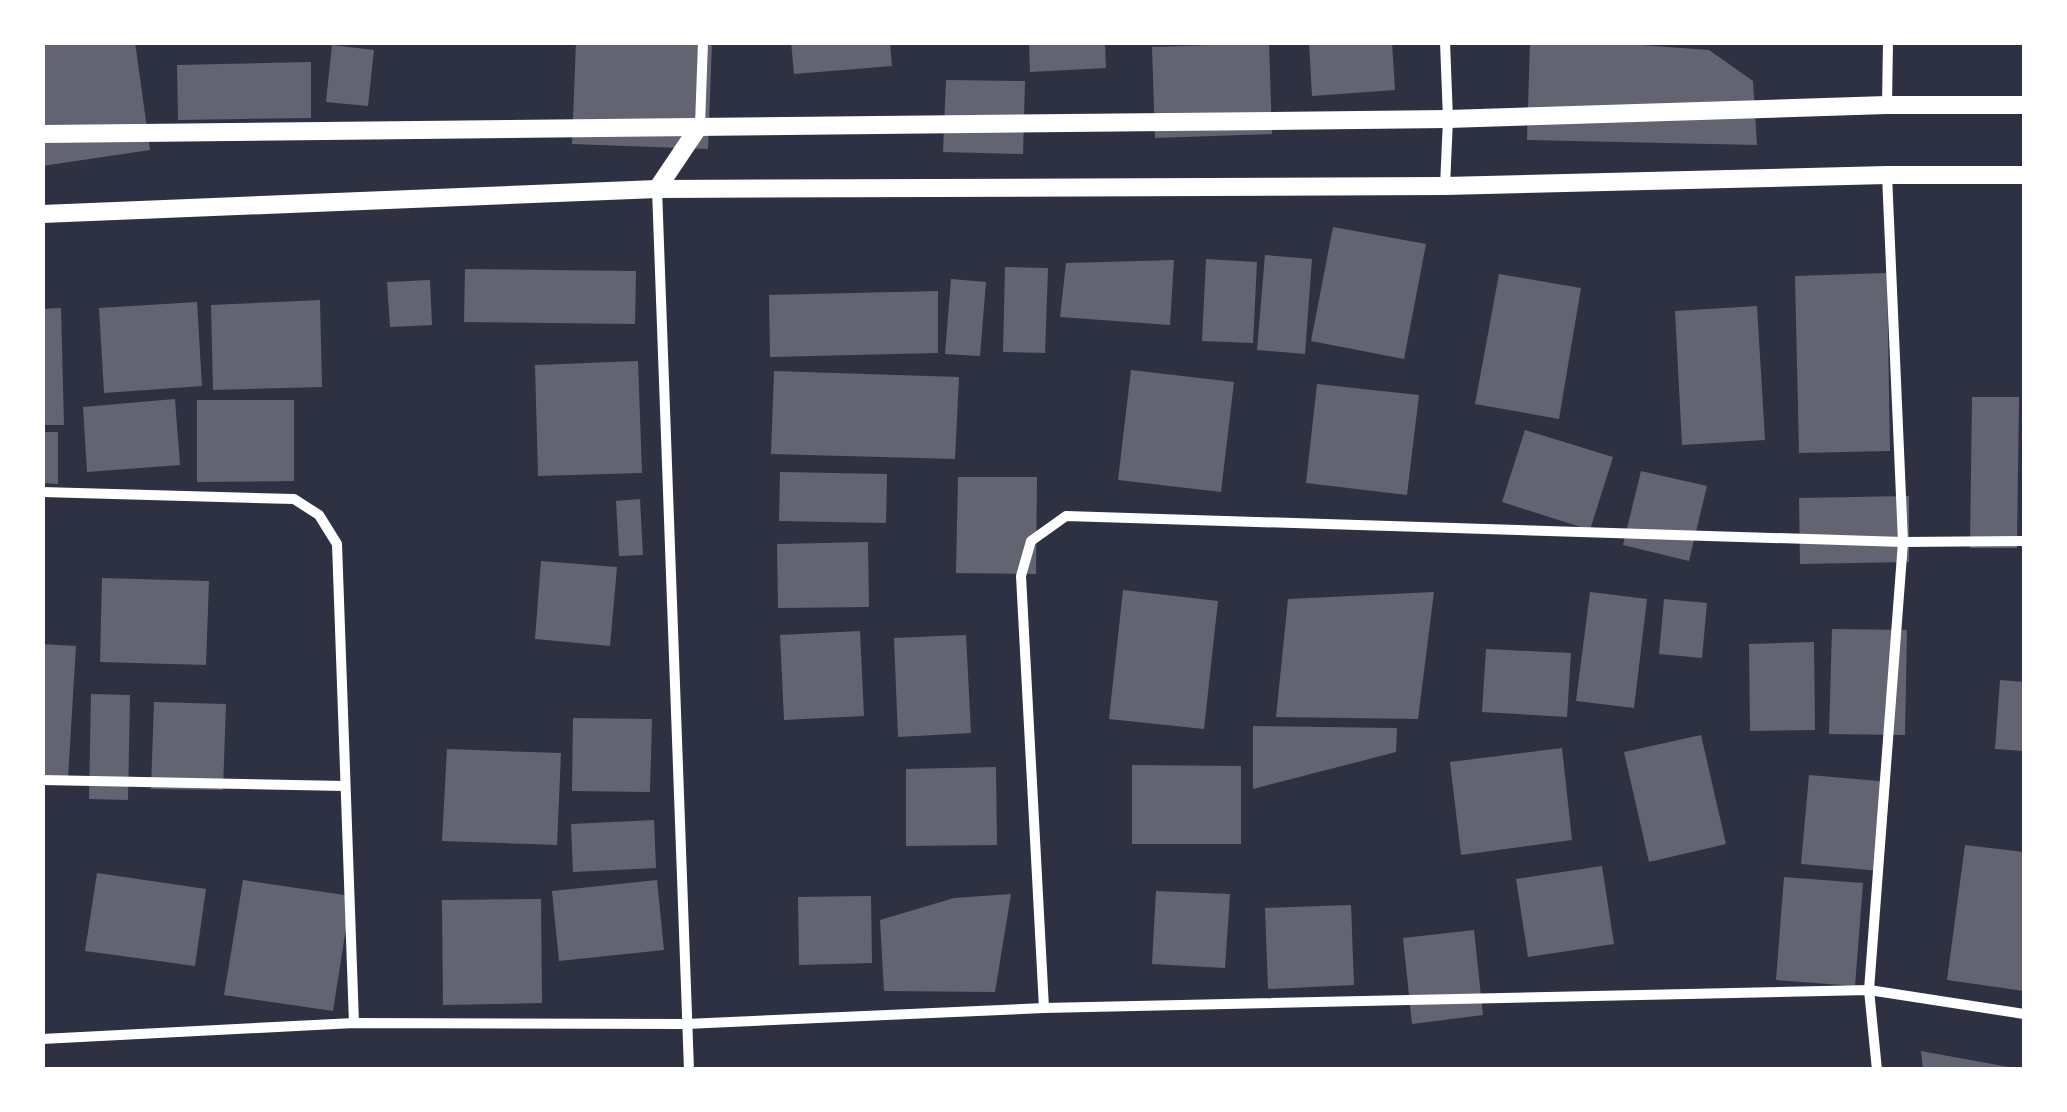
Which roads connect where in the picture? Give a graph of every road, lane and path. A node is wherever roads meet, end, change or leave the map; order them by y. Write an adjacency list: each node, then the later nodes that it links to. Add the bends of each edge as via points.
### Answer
1 (703, 42): 7 (street)
2 (1445, 42): 6 (street)
3 (1888, 42): 4 (street)
4 (1887, 105): 5 (street); 6 (street)
5 (2024, 105)
6 (1448, 119): 7 (street); 11 (street)
7 (700, 124): 8 (street); 12 (street)
8 (42, 134)
9 (1888, 175): 10 (street); 11 (street); 16 (street)
10 (2024, 176)
11 (1446, 186): 12 (street)
12 (658, 189): 13 (street); 23 (street)
13 (42, 214)
14 (42, 492): 18 (street, via 294,499 320,515 337,544)
15 (2024, 541): 16 (street)
16 (1903, 542): 19 (street); 20 (street, via 1066,516 1031,541 1021,576)
17 (42, 780): 18 (street)
18 (344, 786): 22 (street)
19 (1869, 990): 20 (street); 21 (street); 26 (street)
20 (1044, 1008): 23 (street)
21 (2024, 1014)
22 (354, 1023): 23 (street); 24 (street)
23 (686, 1024): 25 (street)
24 (42, 1038)
25 (689, 1070)
26 (1877, 1070)

